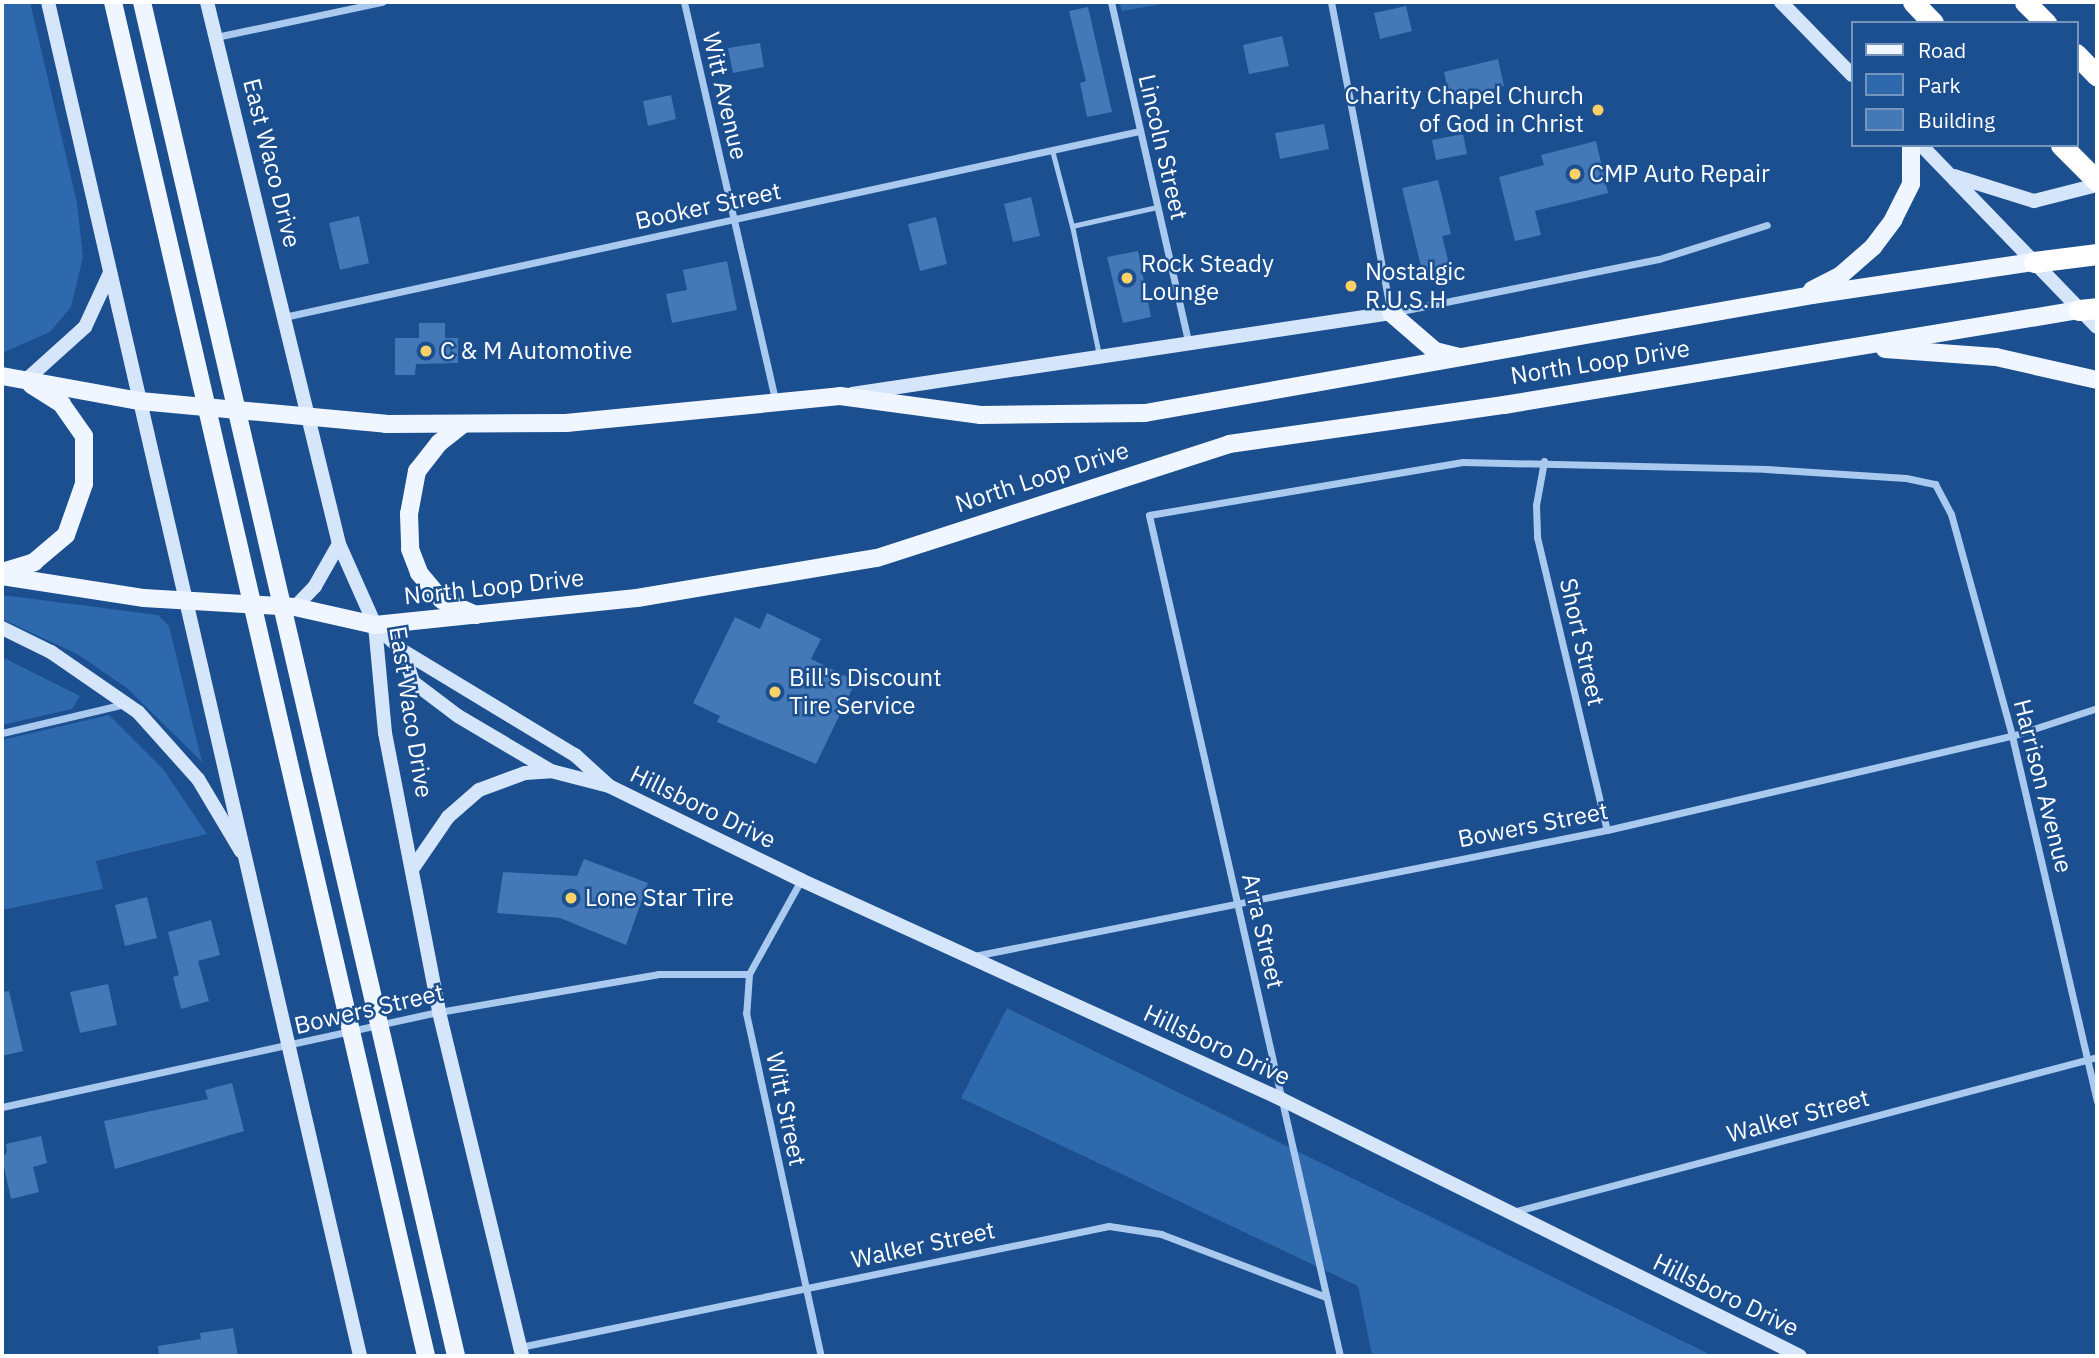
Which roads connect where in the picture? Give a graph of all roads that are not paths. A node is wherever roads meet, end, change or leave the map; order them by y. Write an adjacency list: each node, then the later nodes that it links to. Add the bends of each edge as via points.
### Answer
1 (48, 2): 31 (main road)
2 (113, 2): 83 (main road)
3 (142, 2): 84 (main road)
4 (207, 2): 14 (main road, East Waco Drive)
5 (382, 2): 14 (street)
6 (684, 2): 26 (street, Witt Avenue)
7 (1111, 2): 18 (street, Lincoln Street)
8 (1331, 2): 34 (street)
9 (1781, 2): 16 (main road)
10 (1913, 2): 12 (highway)
11 (2025, 2): 13 (highway)
12 (1931, 21)
13 (2044, 21)
14 (216, 37): 35 (main road, East Waco Drive)
15 (2078, 56): 17 (highway)
16 (1850, 73)
17 (2097, 76)
18 (1139, 131): 22 (street, Booker Street); 25 (street, Lincoln Street)
19 (1911, 147): 32 (main road, via 1911,184 1874,247 1841,275)
20 (1923, 147): 23 (main road)
21 (2063, 147): 24 (highway)
22 (1052, 150): 26 (street, Booker Street); 28 (lane)
23 (1949, 174): 24 (main road, via 2035,201); 30 (main road)
24 (2097, 183)
25 (1157, 208): 28 (lane); 37 (street, Lincoln Street)
26 (734, 220): 35 (street, Booker Street); 46 (street, Witt Avenue)
27 (1767, 225): 34 (street, North Loop Drive, via 1659,259 1524,290)
28 (1072, 226): 39 (lane)
29 (2097, 254): 30 (highway, North Loop Drive)
30 (2034, 262): 32 (main road, North Loop Drive); 33 (main road)
31 (111, 272): 43 (main road, via 85,327); 45 (main road)
32 (1797, 298): 40 (main road, North Loop Drive)
33 (2088, 309): 36 (main road); 38 (main road, North Loop Drive)
34 (1391, 313): 37 (main road, North Loop Drive); 40 (main road, via 1435,351)
35 (284, 317): 47 (main road, East Waco Drive)
36 (2097, 327)
37 (1188, 342): 39 (main road, North Loop Drive)
38 (1850, 348): 42 (main road, via 1996,357); 54 (main road, North Loop Drive, via 1229,444 877,558 637,598)
39 (1099, 355): 44 (main road, North Loop Drive)
40 (1466, 359): 44 (main road, North Loop Drive, via 1145,413 981,415)
41 (2, 376): 43 (main road, North Loop Drive)
42 (2097, 380)
43 (25, 381): 45 (main road, North Loop Drive); 51 (main road, via 62,404 84,436 84,484 66,535 34,562)
44 (840, 396): 46 (main road, North Loop Drive)
45 (141, 401): 47 (main road, North Loop Drive); 52 (main road)
46 (776, 404): 48 (main road, North Loop Drive, via 607,421)
47 (306, 417): 48 (main road, North Loop Drive); 50 (main road, East Waco Drive)
48 (462, 425): 54 (main road, via 439,443 417,471 409,514 410,549 419,573 442,600)
49 (1544, 461): 61 (street, Harrison Avenue, via 1766,469 1935,484 1951,514); 64 (street, Short Street, via 1536,505 1537,537); 68 (street, Arra Street, via 1450,464 1149,515)
50 (339, 544): 53 (main road, via 316,586); 55 (main road, East Waco Drive)
51 (2, 574): 52 (main road, North Loop Drive)
52 (187, 600): 53 (main road, North Loop Drive); 65 (main road)
53 (295, 607): 55 (main road, North Loop Drive)
54 (479, 616): 55 (main road, North Loop Drive)
55 (374, 625): 57 (main road, Hillsboro Drive); 66 (main road, East Waco Drive, via 385,733)
56 (2, 628): 58 (main road, via 51,652)
57 (403, 651): 62 (main road, Hillsboro Drive, via 414,682 458,716); 63 (main road, Hillsboro Drive, via 575,755)
58 (126, 703): 60 (street); 65 (main road, via 166,739 198,779)
59 (2097, 708): 61 (street, Bowers Street)
60 (2, 733)
61 (2012, 736): 64 (street, Bowers Street); 74 (street, Harrison Avenue)
62 (551, 771): 63 (main road, Hillsboro Drive); 66 (main road, via 525,773 479,790 448,817)
63 (609, 786): 67 (main road, Hillsboro Drive)
64 (1606, 830): 68 (street, Bowers Street)
65 (248, 862): 72 (main road)
66 (413, 868): 71 (main road, East Waco Drive)
67 (801, 880): 69 (main road, Hillsboro Drive); 70 (street, Witt Street)
68 (1237, 904): 69 (street, Bowers Street); 75 (street, Arra Street)
69 (971, 957): 75 (main road, Hillsboro Drive)
70 (749, 974): 71 (street, Bowers Street, via 659,974); 79 (street, Witt Street, via 746,1013)
71 (439, 1012): 72 (street, Bowers Street); 81 (main road, East Waco Drive)
72 (289, 1048): 77 (street, Bowers Street); 82 (main road)
73 (2097, 1057): 74 (street, Walker Street)
74 (2088, 1059): 76 (street, Harrison Avenue); 78 (street, Walker Street)
75 (1281, 1099): 78 (main road, Hillsboro Drive); 80 (street, Arra Street)
76 (2097, 1101)
77 (2, 1107)
78 (1510, 1213): 87 (main road, Hillsboro Drive)
79 (807, 1290): 80 (street, Walker Street, via 1109,1226 1161,1234); 81 (street, Walker Street); 85 (street, Witt Street)
80 (1326, 1297): 86 (street, Arra Street)
81 (521, 1352)
82 (360, 1356)
83 (426, 1356)
84 (456, 1356)
85 (821, 1356)
86 (1340, 1356)
87 (1800, 1356)

